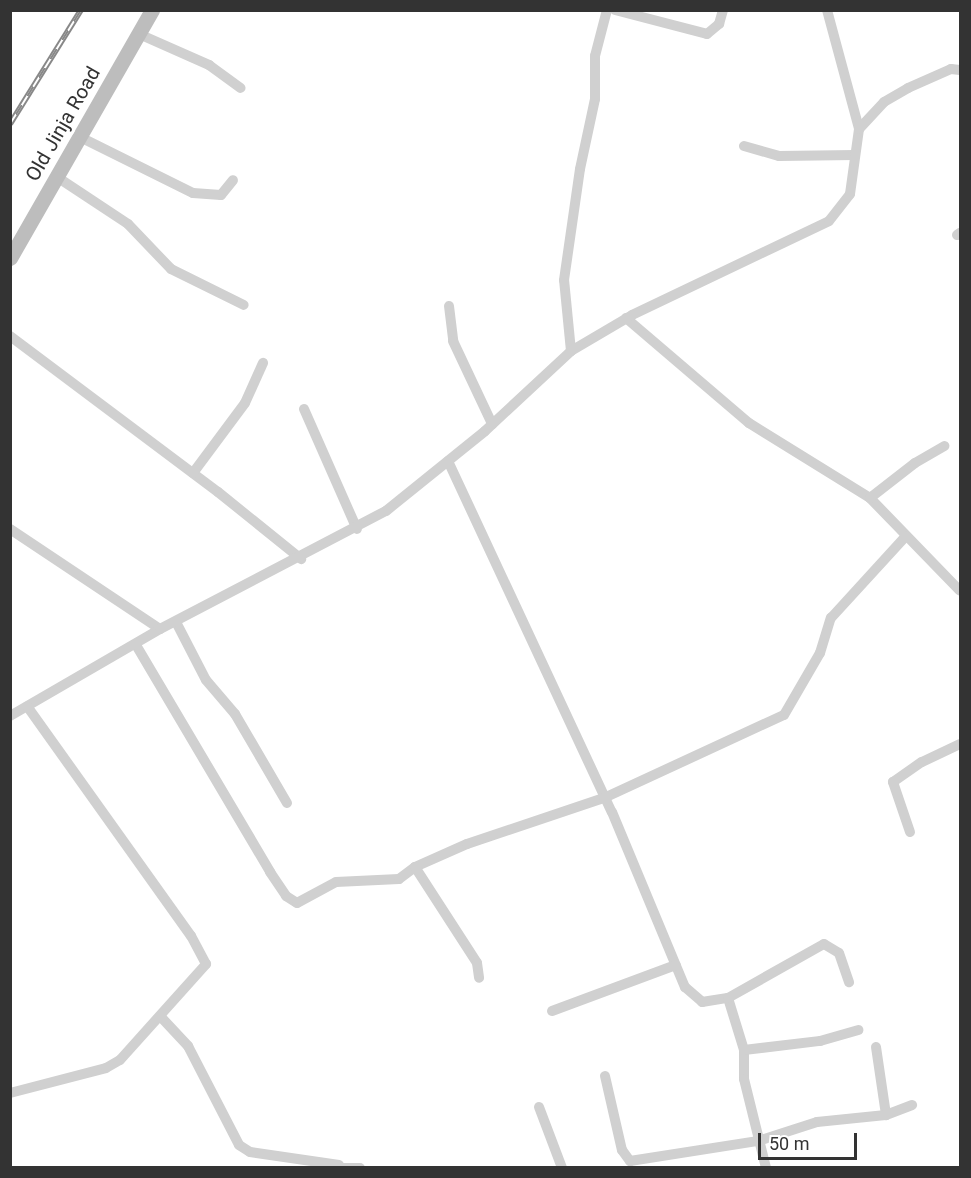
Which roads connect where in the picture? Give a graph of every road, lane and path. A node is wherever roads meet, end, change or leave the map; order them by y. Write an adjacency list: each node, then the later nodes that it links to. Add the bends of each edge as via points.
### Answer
1 (152, 10): 6 (main road, Old Jinja Road)
2 (607, 10): 20 (street, via 595,56 595,99 564,280)
3 (615, 10): 4 (street, via 707,34 719,24)
4 (723, 10)
5 (826, 10): 9 (street)
6 (139, 34): 8 (street, via 209,65); 10 (main road, Old Jinja Road)
7 (960, 70): 9 (street, via 951,69 884,102)
8 (241, 88)
9 (859, 129): 12 (street)
10 (80, 137): 13 (main road, Old Jinja Road); 14 (street, via 194,193 221,195)
11 (744, 146): 12 (street, via 779,156)
12 (855, 155): 18 (street, via 850,194 829,221)
13 (57, 177): 15 (main road, Old Jinja Road); 16 (street, via 128,224 171,269)
14 (233, 180)
15 (10, 258)
16 (244, 305)
17 (449, 306): 23 (street, via 453,342)
18 (626, 318): 20 (street); 27 (street, via 749,423)
19 (10, 336): 26 (street)
20 (571, 351): 23 (street)
21 (263, 363): 26 (street, via 245,403)
22 (304, 409): 29 (street)
23 (492, 424): 25 (street)
24 (945, 446): 27 (street, via 915,463)
25 (448, 461): 29 (street); 39 (street)
26 (193, 473): 31 (street)
27 (870, 498): 30 (street)
28 (10, 529): 34 (street)
29 (357, 530): 31 (street)
30 (906, 536): 32 (street); 39 (street, via 831,618 820,653 784,715)
31 (301, 559): 33 (street)
32 (960, 591)
33 (176, 622): 34 (street); 40 (street, via 206,680 235,714)
34 (160, 629): 35 (street)
35 (136, 645): 36 (street); 42 (street, via 270,872 292,902 300,902 336,882 399,879)
36 (27, 706): 37 (street); 48 (street, via 204,955 204,968)
37 (10, 716)
38 (960, 744): 41 (street, via 922,762 893,782)
39 (604, 798): 42 (street, via 467,844); 43 (street)
40 (287, 803)
41 (910, 832)
42 (415, 867): 44 (street, via 477,963)
43 (676, 965): 46 (street, via 685,987 696,999 708,1003); 47 (street)
44 (478, 978)
45 (849, 982): 46 (street, via 839,953 824,944)
46 (728, 998): 51 (street)
47 (552, 1011)
48 (161, 1017): 53 (street, via 114,1064); 58 (street, via 188,1046 238,1145 250,1152)
49 (858, 1030): 51 (street, via 820,1041)
50 (876, 1047): 56 (street)
51 (744, 1050): 57 (street, via 744,1079)
52 (605, 1076): 57 (street, via 622,1150 630,1161)
53 (10, 1093)
54 (912, 1105): 56 (street)
55 (539, 1107): 60 (street)
56 (886, 1115): 57 (street, via 817,1122)
57 (758, 1141): 61 (street)
58 (338, 1166): 59 (street)
59 (360, 1167)
60 (562, 1167)
61 (766, 1167)

